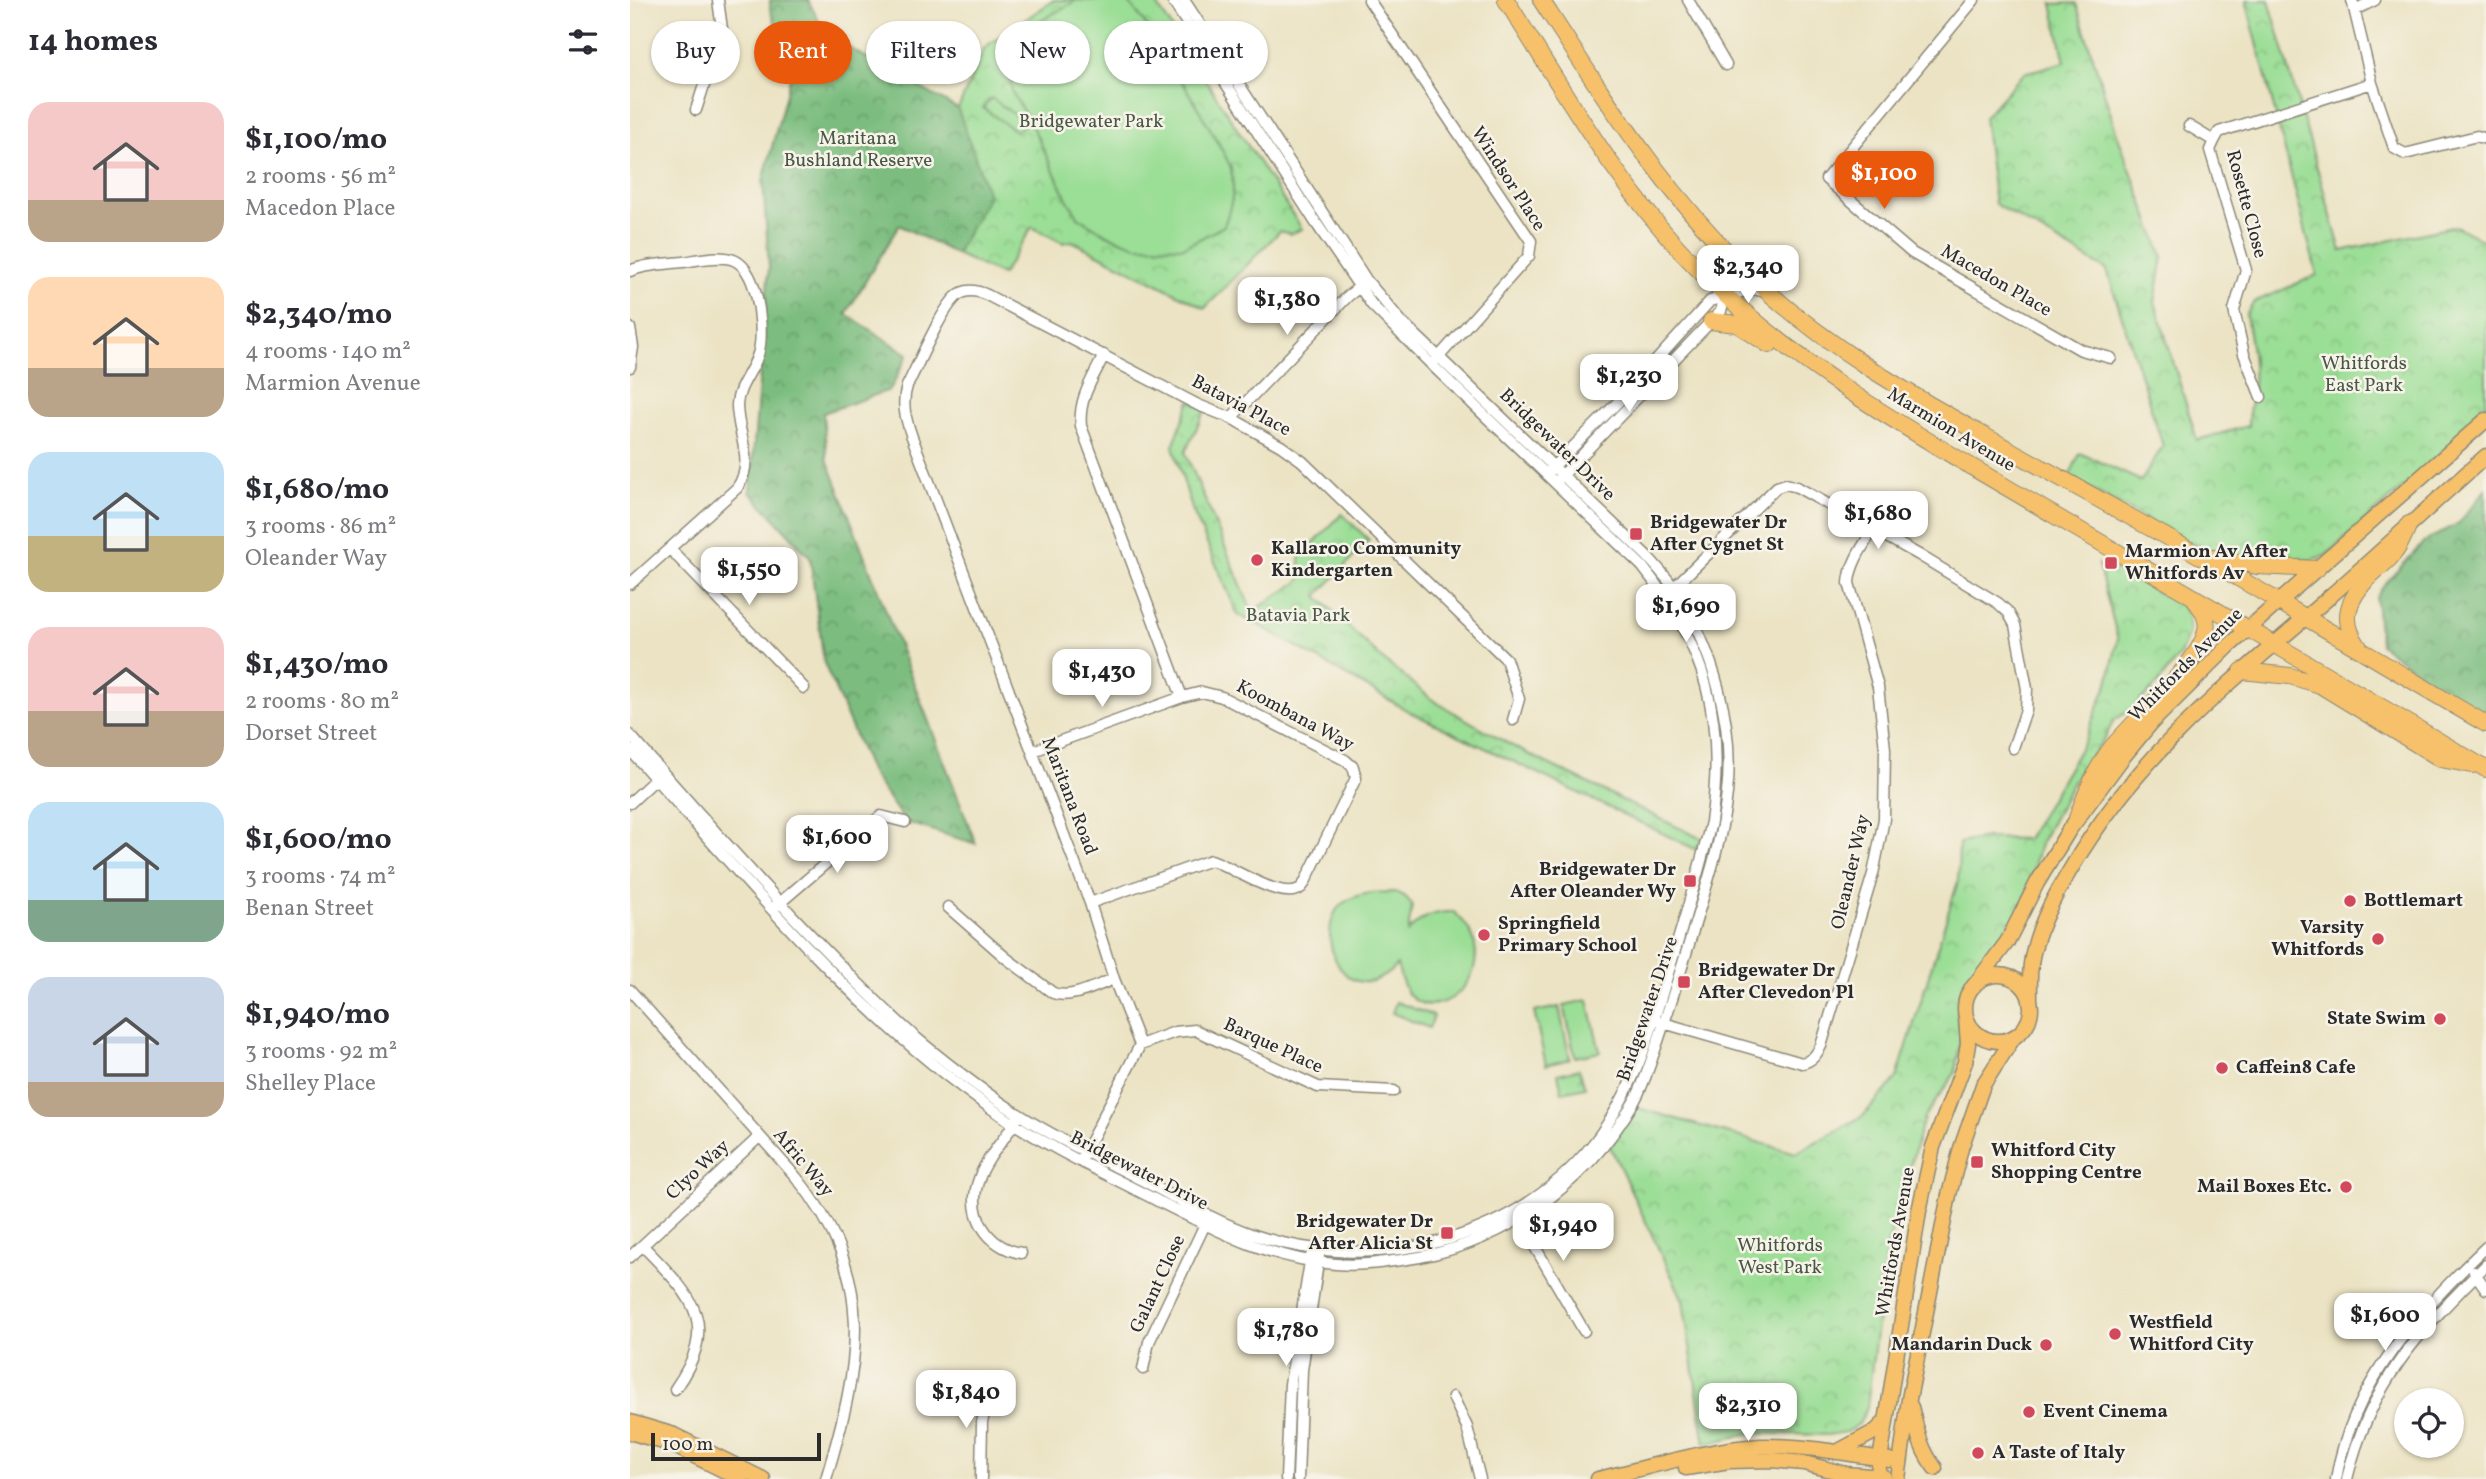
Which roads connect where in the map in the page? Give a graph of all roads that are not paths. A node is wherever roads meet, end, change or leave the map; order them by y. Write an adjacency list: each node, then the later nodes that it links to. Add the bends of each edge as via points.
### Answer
1 (718, 0): 13 (street, via 722,29)
2 (1172, 0): 19 (street, Bridgewater Drive)
3 (1184, 0): 19 (street, Bridgewater Drive)
4 (1369, 0): 27 (street, Windsor Place, via 1531,241 1529,256)
5 (1506, 0): 22 (highway, Marmion Avenue, via 1642,207)
6 (1541, 0): 17 (highway, Marmion Avenue, via 1626,130)
7 (1688, 0): 11 (street)
8 (1974, 0): 26 (street, Macedon Place, via 1826,179 1912,253 2081,350)
9 (2375, 0): 10 (street)
10 (2353, 5): 12 (street)
11 (1726, 65)
12 (2372, 83): 15 (street, via 2394,148 2405,154 2477,136); 16 (street, Rosette Close, via 2219,132)
13 (696, 110)
14 (2189, 126): 16 (street, Rosette Close)
15 (2486, 139)
16 (2214, 141): 30 (street, Rosette Close, via 2210,150 2246,270 2234,310 2244,355)
17 (1722, 247): 21 (highway, Marmion Avenue); 22 (highway, via 1728,272)
18 (630, 271): 37 (street, via 723,257 746,268 755,292 760,347 737,405 746,471 737,488)
19 (1363, 285): 27 (street, Bridgewater Drive); 31 (street)
20 (963, 292): 25 (street, Batavia Place, via 979,291); 56 (street, Maritana Road, via 945,313 907,386 905,413)
21 (1769, 292): 22 (street, via 1752,289); 38 (highway, Marmion Avenue, via 1849,356 1900,389)
22 (1725, 295): 23 (street, via 1721,311); 29 (highway, Marmion Avenue); 34 (street, via 1710,300)
23 (1711, 321): 29 (highway, via 1746,328 1823,384); 34 (street)
24 (630, 328): 28 (street)
25 (1104, 355): 31 (street, Batavia Place); 50 (street, via 1080,408 1081,426)
26 (2111, 358)
27 (1435, 361): 34 (street, Bridgewater Drive)
28 (630, 367)
29 (1839, 386): 42 (highway, Marmion Avenue)
30 (2261, 397)
31 (1231, 418): 51 (street, Batavia Place, via 1302,461 1506,659 1519,699)
32 (2486, 420): 39 (main road, Whitfords Avenue)
33 (2486, 456): 35 (main road, Whitfords Avenue)
34 (1555, 474): 41 (street, Bridgewater Drive)
35 (2409, 524): 44 (main road, Whitfords Avenue); 47 (highway, via 2395,553 2369,577 2348,612 2347,628)
36 (1872, 530): 41 (street, via 1791,484 1781,485); 54 (street, via 1998,603 2013,619 2027,690 2026,710); 70 (street, Oleander Way, via 1849,583 1878,687 1885,749 1884,819 1873,874 1821,1046 1814,1057 1802,1063)
37 (670, 549): 40 (street); 49 (street)
38 (2198, 554): 39 (highway, via 2257,566); 43 (highway, Marmion Avenue)
39 (2317, 569): 43 (main road, Whitfords Avenue)
40 (630, 584)
41 (1669, 591): 70 (street, Bridgewater Drive, via 1702,674 1714,719 1717,757 1712,822)
42 (2195, 599): 45 (highway, Marmion Avenue); 60 (highway, via 2207,627 2194,657 2110,750 2095,771)
43 (2280, 602): 44 (highway, Marmion Avenue); 45 (main road, Whitfords Avenue)
44 (2306, 617): 46 (main road, Whitfords Avenue); 47 (highway, Marmion Avenue)
45 (2248, 628): 46 (highway, Marmion Avenue); 60 (main road, Whitfords Avenue, via 2151,723)
46 (2275, 644): 48 (main road, Whitfords Avenue); 57 (highway, Marmion Avenue)
47 (2362, 652): 52 (highway, Marmion Avenue)
48 (2242, 671): 57 (highway, via 2290,676 2320,685 2441,759); 68 (main road, Whitfords Avenue, via 2148,761 2085,846 2060,887 2034,949)
49 (804, 688)
50 (1182, 697): 56 (street); 62 (street, Koombana Way, via 1215,694 1338,756 1353,767 1356,778 1352,788 1298,892 1274,889 1211,860)
51 (1513, 720)
52 (2486, 724)
53 (630, 735): 58 (street, Bridgewater Drive)
54 (2013, 748)
55 (630, 750): 58 (street, Bridgewater Drive)
56 (1033, 751): 62 (street, Maritana Road)
57 (2485, 768)
58 (659, 776): 59 (street); 63 (street, Bridgewater Drive)
59 (630, 803)
60 (2077, 818): 66 (main road, Whitfords Avenue, via 2007,942)
61 (905, 822): 63 (street, via 881,816)
62 (1090, 903): 65 (street, Maritana Road)
63 (777, 906): 74 (street, Bridgewater Drive, via 920,1041)
64 (948, 906): 65 (street, via 1006,958 1059,996)
65 (1114, 979): 72 (street, Maritana Road)
66 (1973, 987): 68 (main road, via 1989,977 2008,977 2023,987); 69 (main road, via 1966,1001)
67 (630, 990): 75 (street, Afric Way)
68 (2030, 1002): 71 (main road, via 2028,1022)
69 (1966, 1017): 71 (main road, via 1986,1039); 94 (main road, Whitfords Avenue, via 1965,1062 1933,1147 1919,1212)
70 (1659, 1021): 77 (street, Bridgewater Drive, via 1644,1082 1610,1140 1564,1188)
71 (2014, 1037): 93 (main road, via 1983,1085 1961,1148)
72 (1140, 1045): 73 (street, Barque Place, via 1195,1030 1318,1087); 76 (street)
73 (1394, 1091)
74 (1017, 1119): 76 (street, Bridgewater Drive); 81 (street, via 982,1172 975,1197 986,1235)
75 (759, 1138): 79 (street, Clyo Way); 105 (street, Afric Way, via 814,1200 834,1237 852,1296 854,1368)
76 (1083, 1156): 78 (street, Bridgewater Drive)
77 (1516, 1216): 82 (street, Bridgewater Drive, via 1475,1242 1413,1258 1361,1264); 88 (street)
78 (1207, 1219): 82 (street, Bridgewater Drive); 89 (street, Galant Close, via 1149,1342)
79 (643, 1245): 83 (street, Clyo Way); 91 (street, via 685,1290 698,1322 692,1362)
80 (2486, 1247): 84 (street)
81 (1021, 1253)
82 (1315, 1256): 107 (street, via 1290,1384); 108 (street, via 1302,1370)
83 (630, 1257)
84 (2469, 1263): 86 (street); 113 (street, via 2423,1309 2379,1369 2347,1435)
85 (2486, 1265): 86 (street)
86 (2476, 1275): 87 (street); 114 (street, via 2401,1357 2369,1413)
87 (2486, 1289)
88 (1584, 1332)
89 (1143, 1369)
90 (991, 1387): 106 (street, via 982,1422)
91 (675, 1388)
92 (1453, 1397): 109 (street, via 1467,1427)
93 (1909, 1399): 99 (main road); 100 (main road, via 1919,1441)
94 (1886, 1421): 97 (main road); 98 (main road, Whitfords Avenue)
95 (630, 1422): 104 (main road, via 674,1435)
96 (630, 1432): 103 (main road, via 670,1444)
97 (1837, 1452): 98 (main road); 110 (main road, via 1763,1446 1735,1449)
98 (1880, 1459): 99 (main road); 102 (main road, Whitfords Avenue)
99 (1900, 1462): 112 (main road)
100 (1935, 1468)
101 (1849, 1477): 102 (main road); 111 (main road, via 1771,1460 1729,1461)
102 (1877, 1477): 112 (main road)
103 (741, 1479)
104 (763, 1479)
105 (826, 1479)
106 (981, 1479)
107 (1286, 1479)
108 (1298, 1479)
109 (1480, 1479)
110 (1598, 1479)
111 (1637, 1479)
112 (1898, 1479)
113 (2336, 1479)
114 (2347, 1479)

